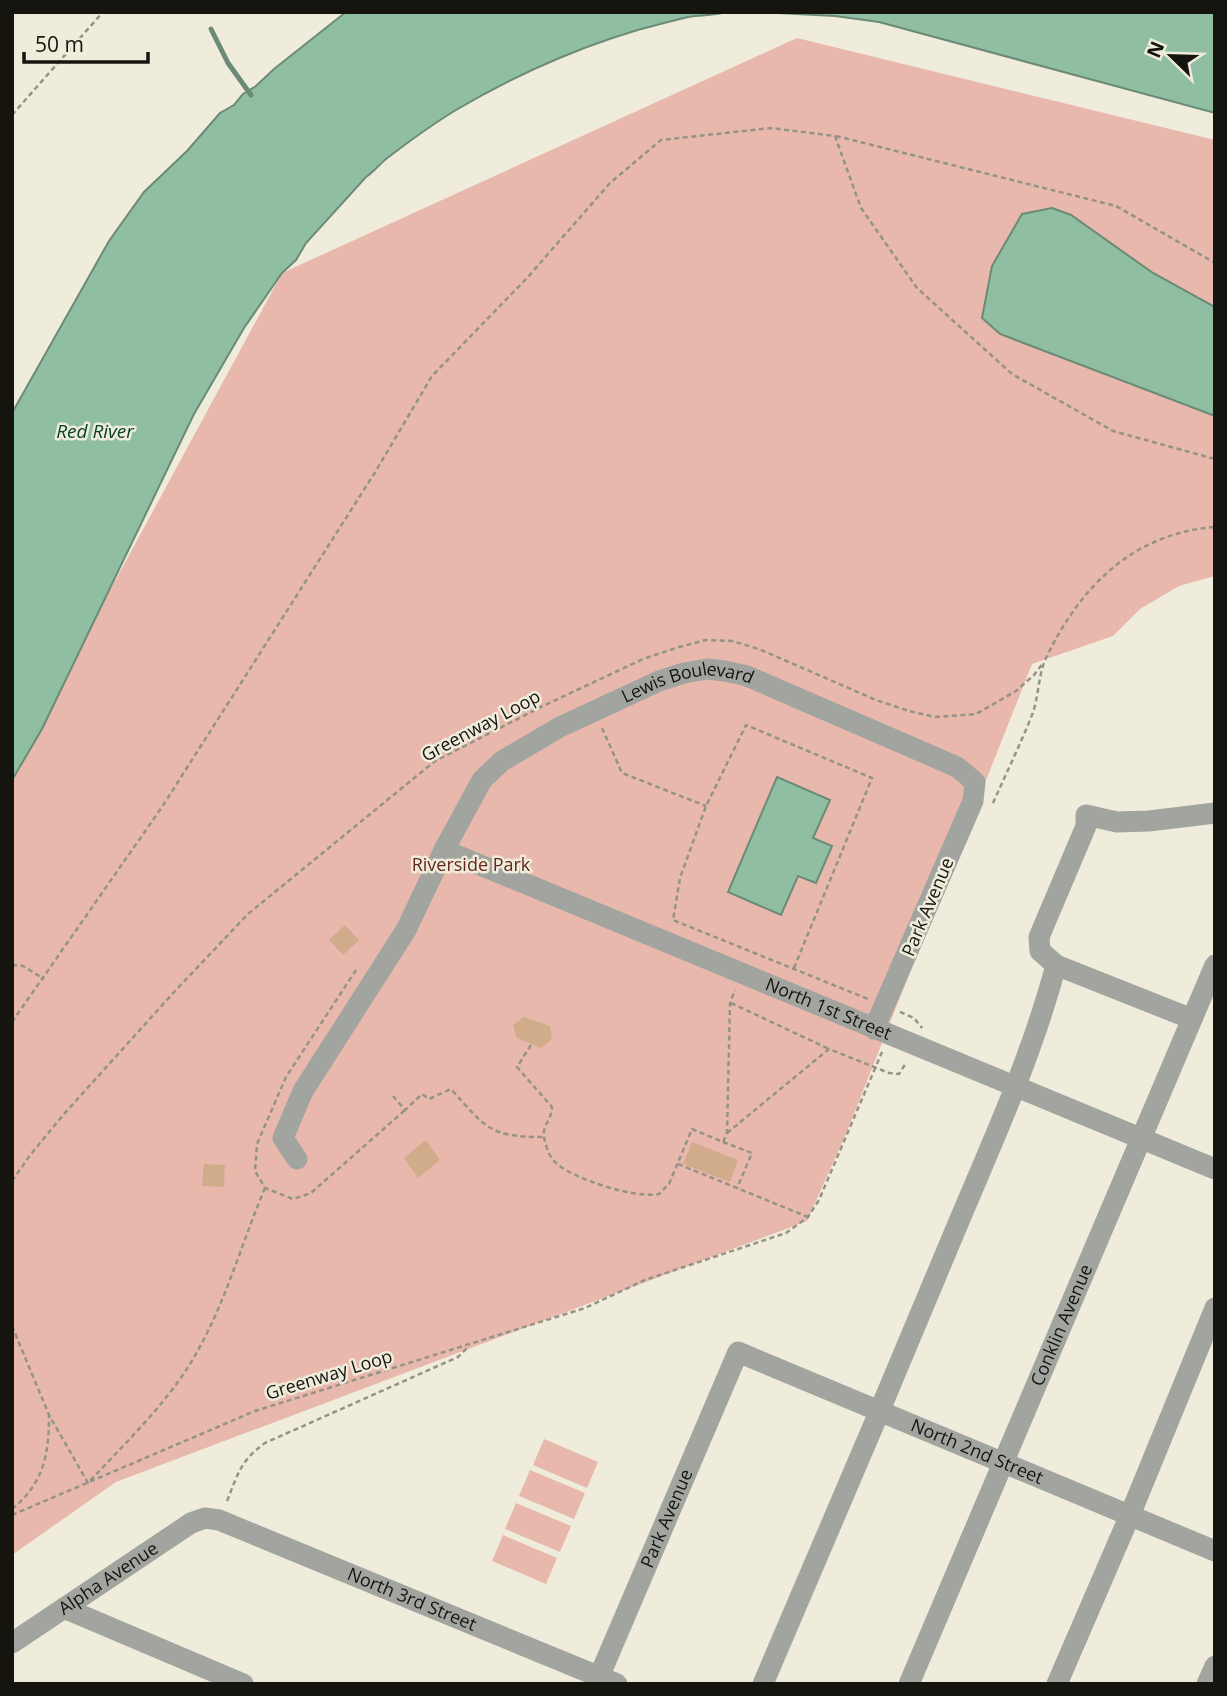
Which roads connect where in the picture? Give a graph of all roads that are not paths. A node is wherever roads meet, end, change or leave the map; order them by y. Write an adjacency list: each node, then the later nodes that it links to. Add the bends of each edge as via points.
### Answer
1 (975, 782): 3 (street, Lewis Boulevard, via 957,767 747,676 708,669 637,690 502,761 482,780); 7 (street, Park Avenue, via 973,801)
2 (1215, 813): 4 (street, via 1117,822 1086,815 1086,826 1039,937 1040,951)
3 (444, 850): 7 (street, North 1st Street); 10 (street, Lewis Boulevard, via 406,930 303,1091 283,1138)
4 (1056, 965): 6 (street); 8 (street)
5 (1215, 965): 6 (street, Conklin Avenue)
6 (1192, 1019): 9 (street, Conklin Avenue)
7 (874, 1029): 8 (street, North 1st Street)
8 (1015, 1086): 9 (street, North 1st Street); 14 (street)
9 (1141, 1139): 11 (street, North 1st Street); 15 (street, Conklin Avenue)
10 (297, 1159)
11 (1215, 1169)
12 (1215, 1308): 16 (street)
13 (738, 1352): 14 (street, North 2nd Street); 22 (street, Park Avenue)
14 (880, 1411): 15 (street, North 2nd Street); 24 (street)
15 (1003, 1462): 16 (street, North 2nd Street); 25 (street, Conklin Avenue)
16 (1130, 1516): 18 (street, North 2nd Street); 26 (street)
17 (212, 1519): 19 (street, Alpha Avenue, via 191,1523); 22 (street, North 3rd Street)
18 (1215, 1551)
19 (64, 1608): 20 (street, Alpha Avenue); 23 (street)
20 (12, 1643)
21 (1215, 1666): 27 (street)
22 (604, 1681)
23 (243, 1684)
24 (763, 1684)
25 (909, 1684)
26 (1057, 1684)
27 (1207, 1684)

